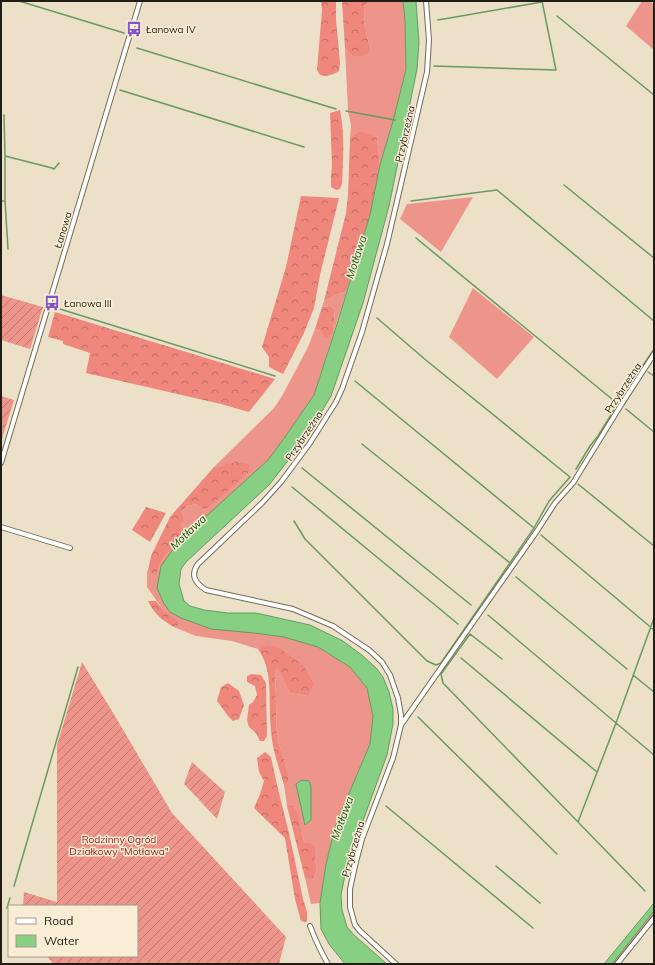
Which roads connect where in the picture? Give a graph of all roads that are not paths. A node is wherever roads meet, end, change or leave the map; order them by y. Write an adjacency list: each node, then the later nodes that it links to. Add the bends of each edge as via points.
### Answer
1 (140, 1): 4 (street, Łanowa)
2 (426, 1): 7 (street, Przybrzeżna, via 429,23 427,72 387,244 362,332 342,389 310,443 282,482 194,569 199,586 206,590 293,609 333,626 370,650 390,675 398,698)
3 (654, 354): 7 (street, Przybrzeżna, via 573,484 555,503)
4 (1, 463)
5 (1, 527): 6 (street)
6 (70, 548)
7 (401, 725): 11 (street, Przybrzeżna, via 393,758 362,839 350,888 350,907 355,925)
8 (654, 918): 12 (street)
9 (310, 926): 10 (street)
10 (328, 964)
11 (396, 964)
12 (617, 964)

